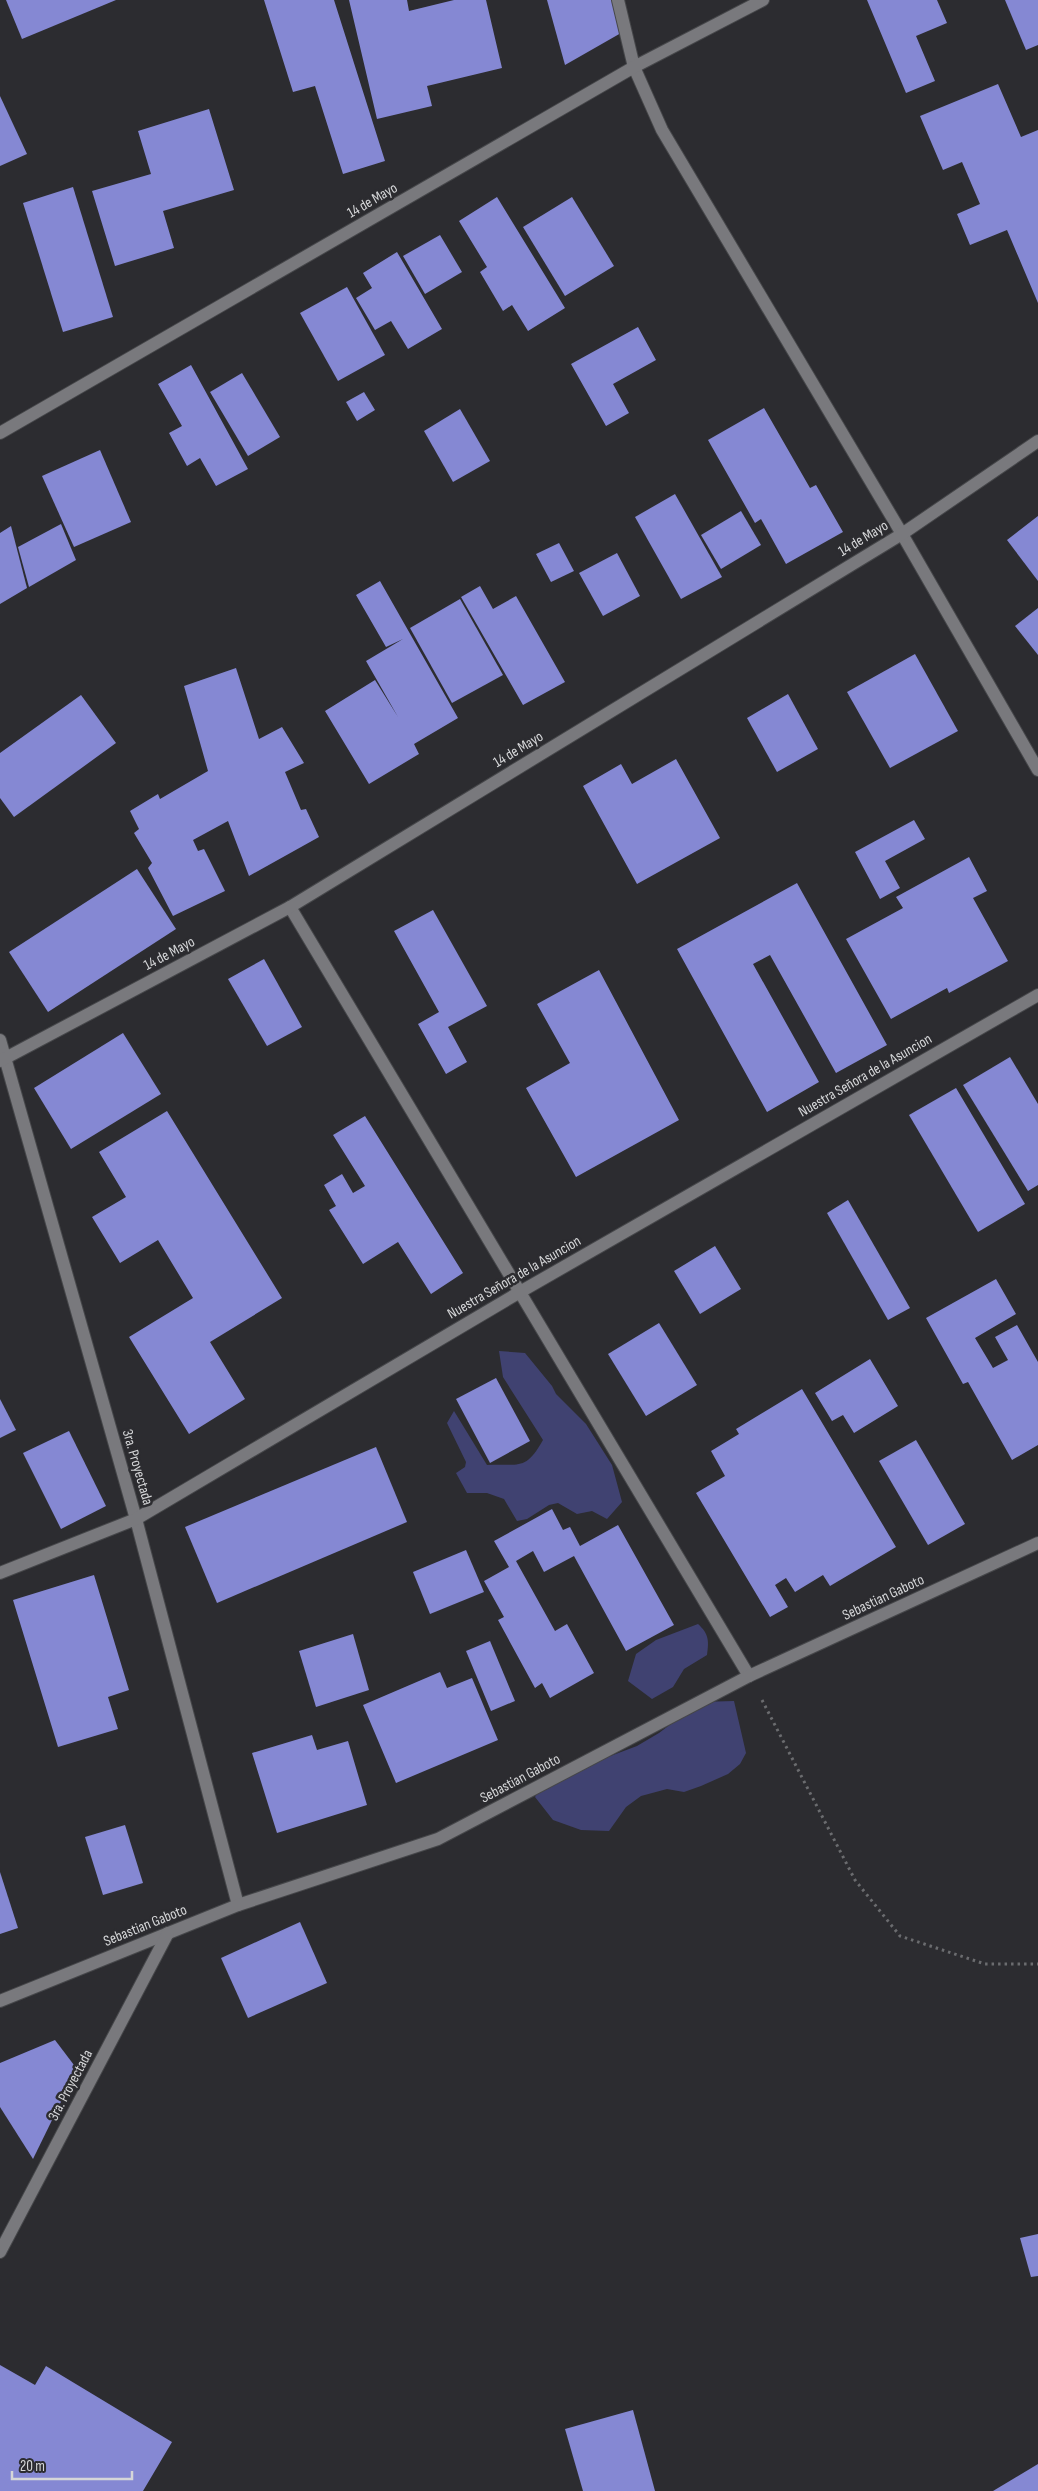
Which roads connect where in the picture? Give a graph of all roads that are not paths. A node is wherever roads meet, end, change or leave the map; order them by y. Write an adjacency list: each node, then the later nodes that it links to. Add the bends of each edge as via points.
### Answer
1 (618, 0): 3 (street)
2 (762, 0): 3 (street, 14 de Mayo)
3 (634, 67): 4 (street, 14 de Mayo); 6 (street, via 662,130)
4 (0, 433)
5 (1038, 441): 6 (street, 14 de Mayo)
6 (902, 534): 7 (street); 8 (street, 14 de Mayo)
7 (1038, 770)
8 (290, 907): 11 (street, 14 de Mayo); 12 (street)
9 (1038, 995): 12 (street, Nuestra Señora de la Asuncion)
10 (0, 1040): 11 (street, 3ra. Proyectada)
11 (3, 1060): 13 (street, 3ra. Proyectada)
12 (520, 1292): 13 (street, Nuestra Señora de la Asuncion); 16 (street)
13 (136, 1520): 15 (street, Nuestra Señora de la Asuncion); 17 (street, 3ra. Proyectada)
14 (1038, 1543): 16 (street, Sebastian Gaboto)
15 (0, 1573)
16 (749, 1676): 17 (street, Sebastian Gaboto, via 438,1840)
17 (238, 1905): 18 (street, Sebastian Gaboto)
18 (168, 1933): 19 (street, Sebastian Gaboto); 20 (street, 3ra. Proyectada)
19 (0, 2001)
20 (0, 2252)

